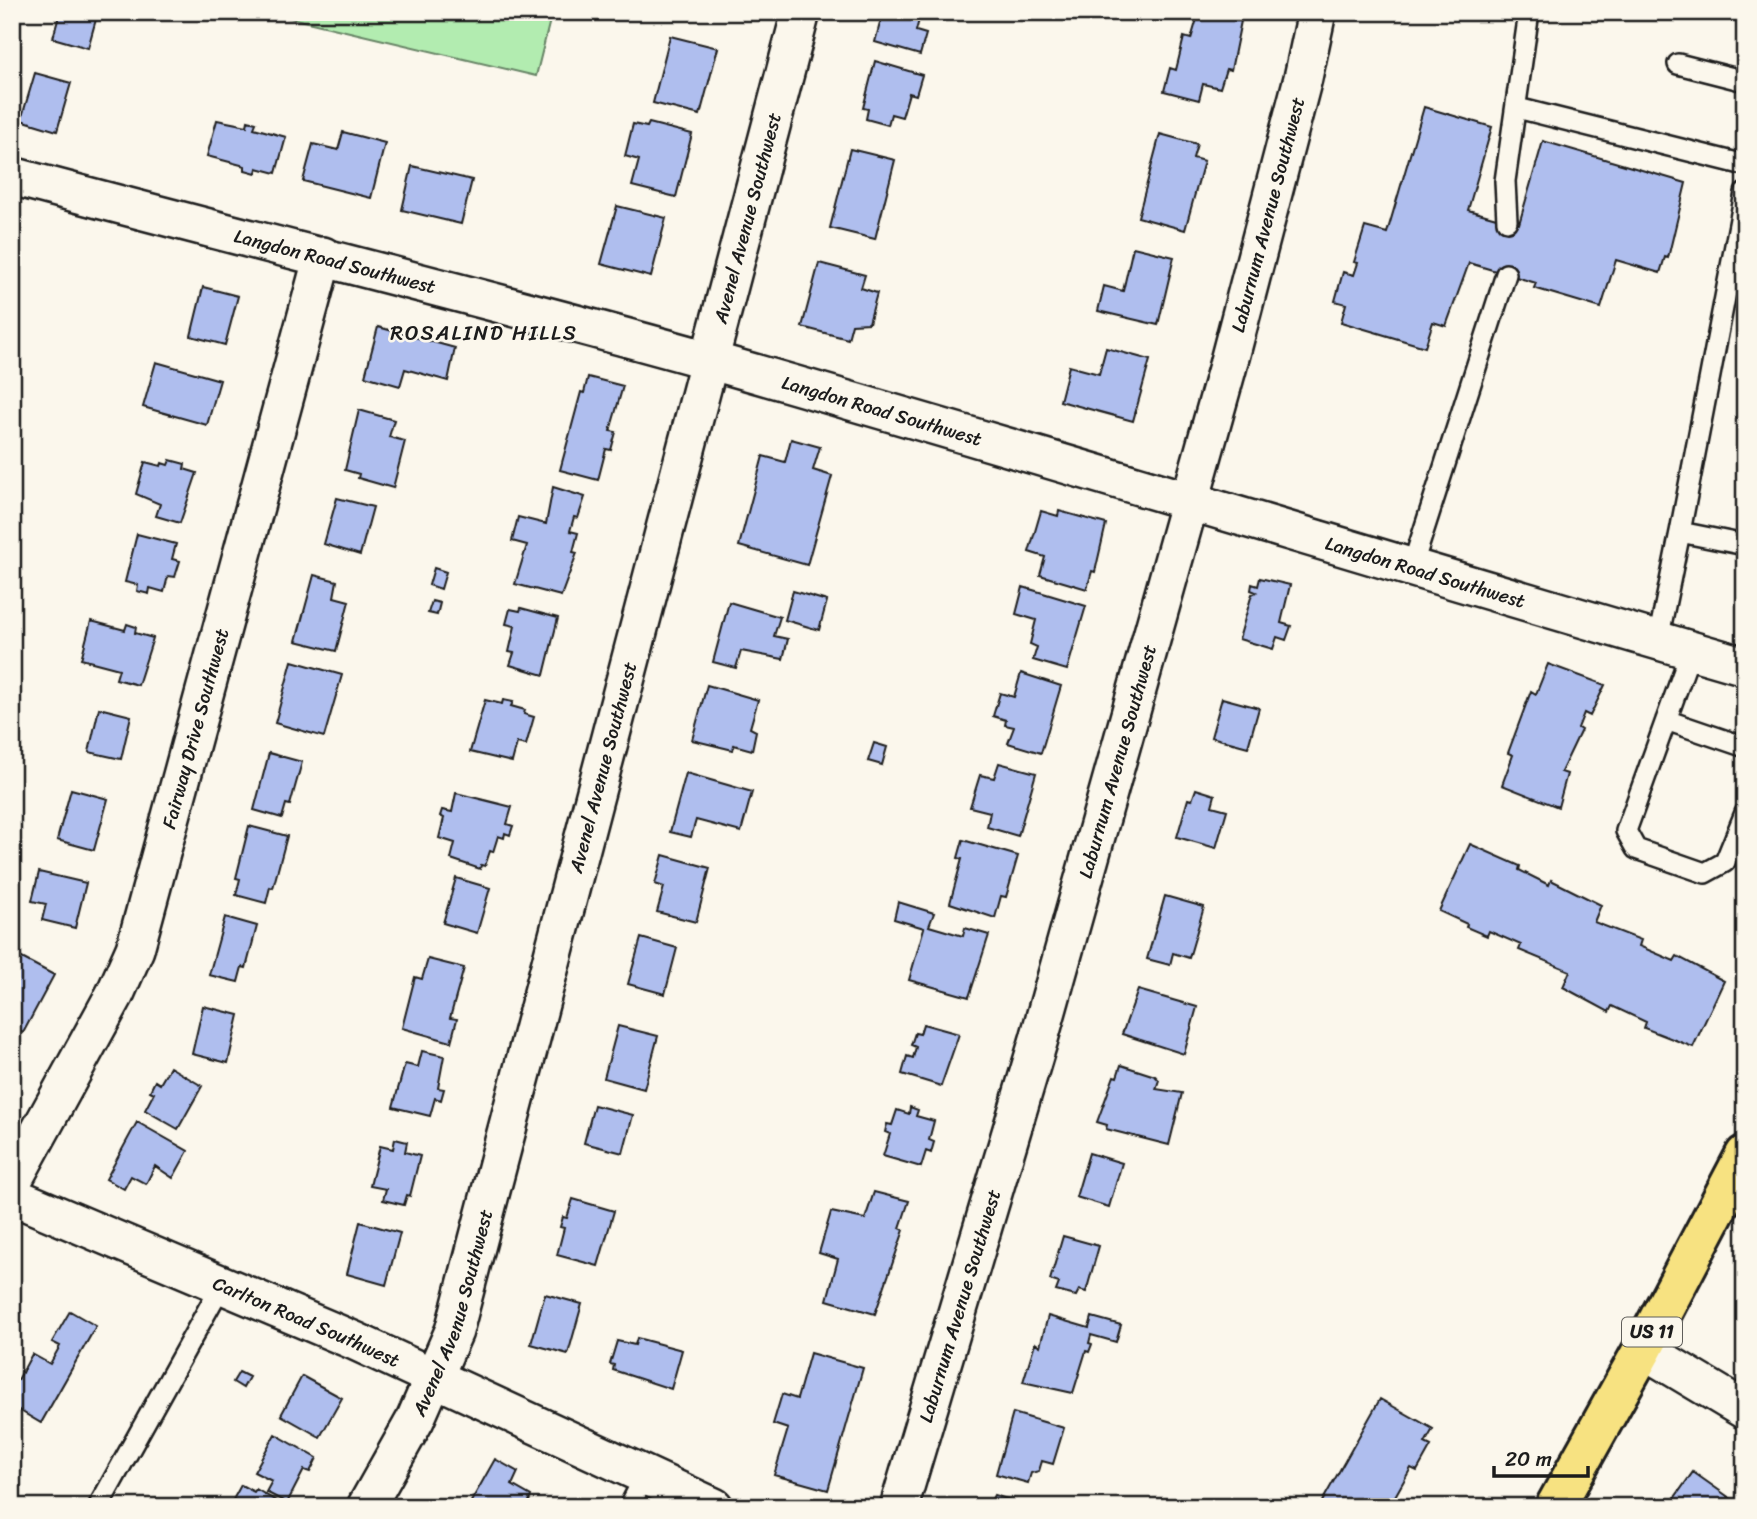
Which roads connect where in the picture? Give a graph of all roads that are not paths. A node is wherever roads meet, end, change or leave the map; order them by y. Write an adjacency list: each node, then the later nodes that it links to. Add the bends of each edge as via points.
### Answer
1 (801, 12): 13 (street, Avenel Avenue Southwest)
2 (1317, 12): 14 (street, Laburnum Avenue Southwest)
3 (1528, 12): 6 (lane)
4 (1678, 64): 5 (lane)
5 (1745, 81)
6 (1517, 108): 7 (lane); 10 (lane, via 1505,181)
7 (1745, 165)
8 (12, 176): 11 (street, Langdon Road Southwest)
9 (1745, 193): 15 (lane)
10 (1507, 221)
11 (323, 256): 13 (street, Langdon Road Southwest); 24 (street, Fairway Drive Southwest, via 135,949)
12 (1506, 274): 17 (lane)
13 (710, 361): 14 (street, Langdon Road Southwest); 28 (street, Avenel Avenue Southwest, via 454,1331)
14 (1191, 500): 17 (street, Langdon Road Southwest); 34 (street, Laburnum Avenue Southwest, via 1039,1039)
15 (1680, 532): 16 (lane); 18 (lane)
16 (1745, 545)
17 (1412, 568): 18 (street, Langdon Road Southwest)
18 (1674, 646): 19 (street, Langdon Road Southwest); 20 (lane)
19 (1745, 666)
20 (1666, 720): 21 (lane); 22 (lane, via 1626,831 1636,849 1705,873 1725,862)
21 (1745, 747)
22 (1745, 813)
23 (1745, 1155): 27 (main road, US 11)
24 (12, 1182)
25 (12, 1196): 26 (street, Carlton Road Southwest)
26 (222, 1284): 28 (street, Carlton Road Southwest); 31 (lane)
27 (1643, 1349): 29 (street); 35 (main road, US 11)
28 (436, 1378): 30 (street, Carlton Road Southwest); 32 (street, Avenel Avenue Southwest)
29 (1745, 1410)
30 (637, 1491): 33 (street, Carlton Road Southwest)
31 (98, 1507)
32 (366, 1507)
33 (714, 1507)
34 (899, 1507)
35 (1555, 1507)

